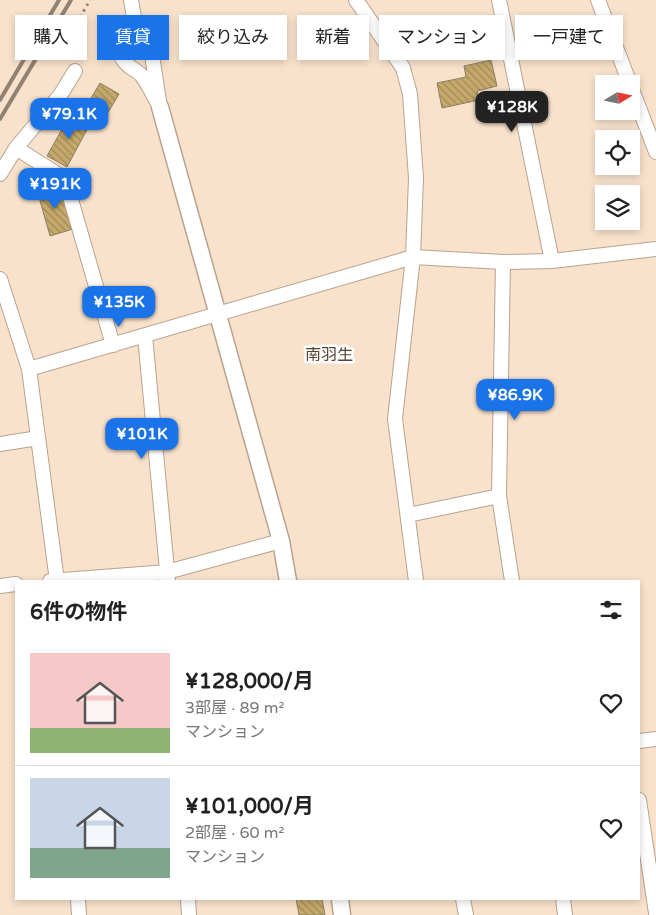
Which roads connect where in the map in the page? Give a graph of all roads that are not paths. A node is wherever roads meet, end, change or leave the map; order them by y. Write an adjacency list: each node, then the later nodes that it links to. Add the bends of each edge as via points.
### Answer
1 (131, 0): 5 (street)
2 (356, 0): 16 (street, via 402,68 410,94 416,178)
3 (499, 0): 17 (street)
4 (598, 0): 9 (street)
5 (134, 15)
6 (124, 60): 10 (street, via 143,77)
7 (153, 60): 10 (street)
8 (75, 71): 12 (street, via 61,94)
9 (627, 75)
10 (160, 106): 20 (street)
11 (640, 109): 13 (street)
12 (16, 148): 14 (street); 22 (street, via 65,179)
13 (656, 152)
14 (0, 174)
15 (656, 249): 17 (street)
16 (413, 257): 18 (street); 20 (street); 27 (street, via 395,419)
17 (552, 261): 18 (street)
18 (504, 262): 26 (street)
19 (0, 279): 23 (street)
20 (218, 313): 21 (street); 28 (street)
21 (145, 336): 22 (street); 29 (street)
22 (113, 345): 23 (street)
23 (29, 369): 24 (street)
24 (38, 438): 25 (street); 30 (street)
25 (0, 444)
26 (499, 496): 27 (street); 34 (street)
27 (408, 515): 33 (street)
28 (281, 541): 29 (street); 32 (street)
29 (168, 576): 31 (street)
30 (57, 580)
31 (79, 580)
32 (288, 580)
33 (416, 580)
34 (512, 580)
35 (15, 584): 36 (street)
36 (0, 586)
37 (656, 739): 38 (street)
38 (640, 741)
39 (640, 807): 45 (street)
40 (78, 900): 46 (street)
41 (188, 900): 47 (street)
42 (340, 900): 48 (street)
43 (463, 900): 49 (street)
44 (563, 900): 50 (street)
45 (656, 913)
46 (79, 915)
47 (189, 915)
48 (342, 915)
49 (466, 915)
50 (566, 915)

